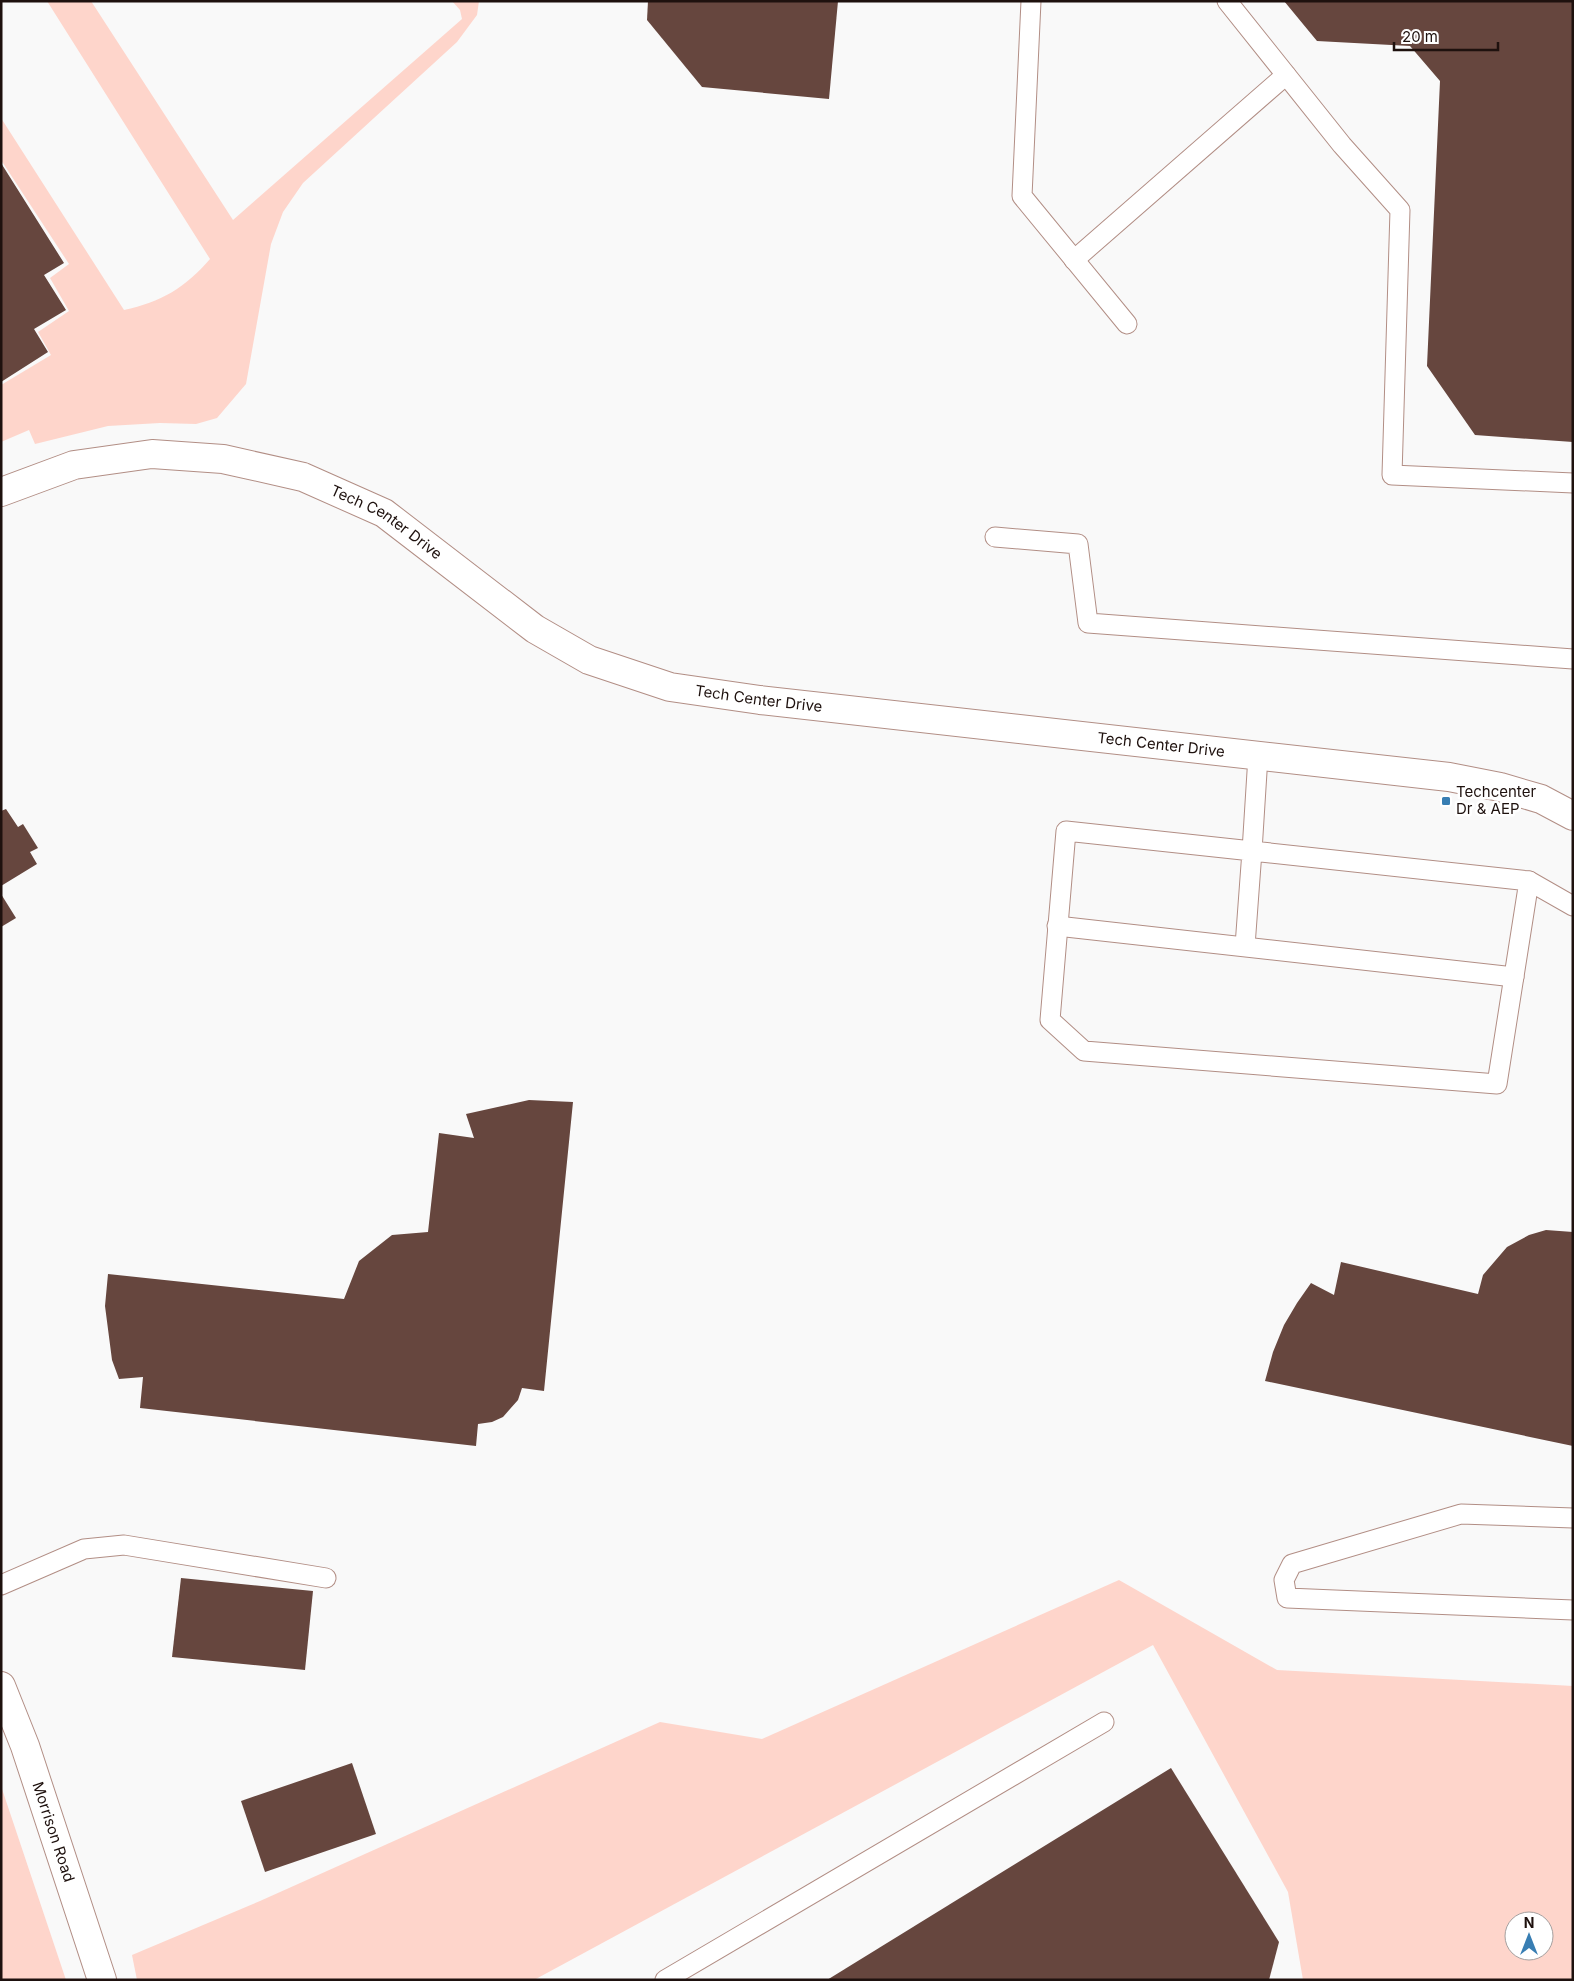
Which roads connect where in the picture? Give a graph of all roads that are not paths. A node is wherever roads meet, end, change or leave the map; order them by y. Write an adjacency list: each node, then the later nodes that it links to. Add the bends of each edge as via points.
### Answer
1 (1031, 1): 4 (lane, via 1022,196)
2 (1228, 1): 3 (lane)
3 (1286, 75): 4 (lane); 6 (lane, via 1400,210 1392,475)
4 (1074, 260): 5 (lane)
5 (1126, 324)
6 (1573, 483)
7 (1, 492): 10 (street, Tech Center Drive, via 74,465 152,454 223,459 303,477 384,513 535,629 589,660 670,686 760,700)
8 (995, 537): 9 (lane, via 1078,544 1088,624)
9 (1573, 659)
10 (1258, 756): 11 (street, Tech Center Drive, via 1449,777 1508,789); 12 (lane)
11 (1573, 816)
12 (1252, 851): 13 (lane); 15 (lane, via 1066,831); 16 (lane)
13 (1529, 881): 14 (lane); 17 (lane)
14 (1573, 906)
15 (1057, 926): 16 (lane); 17 (lane, via 1050,1020 1084,1051 1497,1084)
16 (1245, 946): 17 (lane)
17 (1514, 977)
18 (1573, 1518): 21 (lane, via 1461,1514 1292,1564 1284,1580 1287,1598)
19 (326, 1578): 20 (lane, via 124,1545 84,1549)
20 (1, 1585)
21 (1573, 1610)
22 (1, 1686): 24 (street, Morrison Road, via 25,1746)
23 (1104, 1722): 25 (lane)
24 (102, 1980)
25 (665, 1980)

